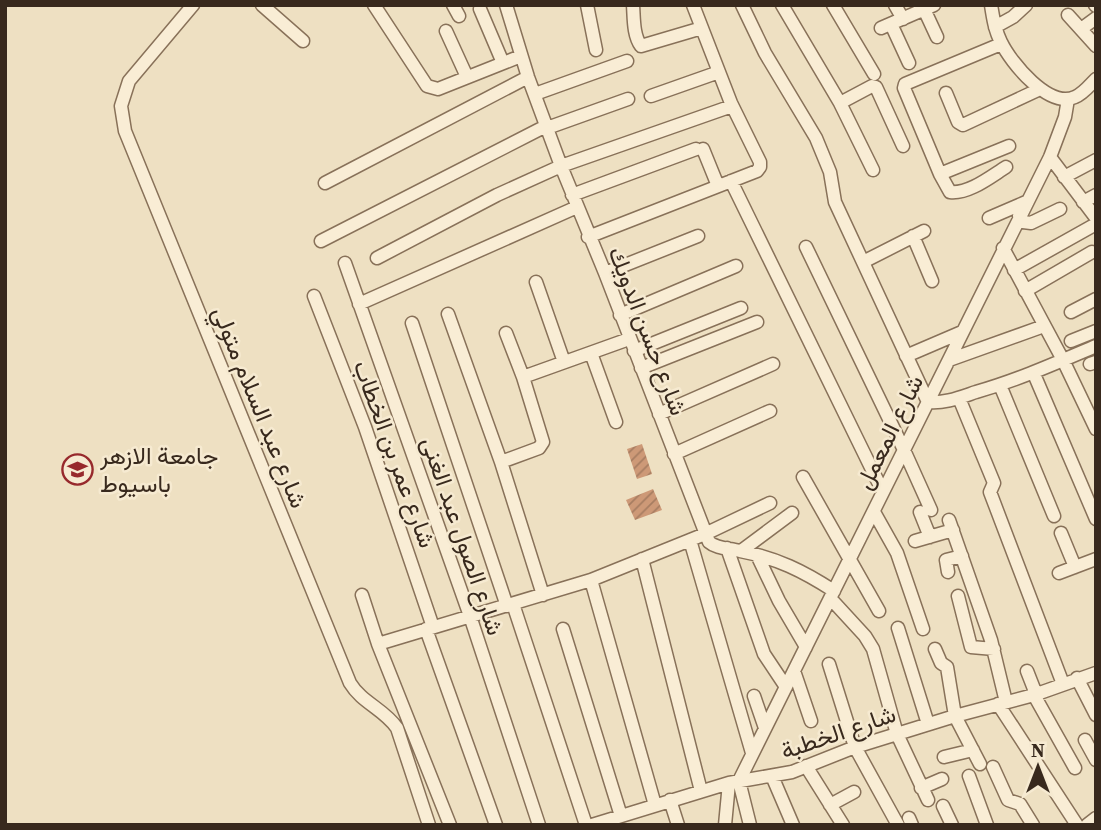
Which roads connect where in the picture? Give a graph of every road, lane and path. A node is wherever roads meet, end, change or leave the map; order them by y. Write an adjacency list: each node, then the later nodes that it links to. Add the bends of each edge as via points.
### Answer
1 (193, 5): 192 (street, شارع عبد السلام متولي, via 129,81 121,106 125,131 350,683 397,728)
2 (262, 5): 24 (street)
3 (374, 5): 35 (street, via 427,86 438,89)
4 (506, 5): 29 (street, شارع حسن الدويك)
5 (587, 5): 28 (street)
6 (633, 5): 20 (street, via 641,46)
7 (692, 5): 20 (street)
8 (742, 5): 75 (street, via 822,151 835,202)
9 (782, 5): 45 (street)
10 (833, 5): 34 (street)
11 (895, 5): 18 (street)
12 (991, 5): 19 (street)
13 (1026, 5): 19 (street)
14 (929, 7): 18 (street); 23 (street)
15 (480, 9): 31 (street)
16 (1068, 15): 21 (street)
17 (1096, 18): 21 (street)
18 (888, 23): 25 (street); 32 (street)
19 (995, 27): 26 (street)
20 (702, 28): 33 (street)
21 (1081, 29): 27 (street)
22 (446, 31): 35 (street)
23 (937, 37)
24 (303, 41)
25 (887, 42)
26 (1001, 44): 38 (street); 55 (street, via 904,86)
27 (1096, 46)
28 (596, 50)
29 (521, 56): 31 (street); 36 (street, شارع حسن الدويك)
30 (627, 61): 41 (street)
31 (503, 63): 35 (street)
32 (909, 63)
33 (719, 72): 42 (street); 46 (street)
34 (874, 74)
35 (467, 77)
36 (528, 77): 41 (street, شارع حسن الدويك); 57 (street)
37 (1096, 79): 40 (street)
38 (1040, 89): 39 (street, via 963,125); 44 (street)
39 (946, 93)
40 (1090, 93): 44 (street)
41 (535, 94): 47 (street, شارع حسن الدويك)
42 (651, 96)
43 (628, 99): 47 (street)
44 (1068, 99): 50 (street, شارع المعمل)
45 (840, 103): 48 (street, via 876,87); 54 (street)
46 (732, 106): 52 (street); 58 (street, via 760,167)
47 (546, 127): 52 (street, شارع حسن الدويك); 70 (street)
48 (903, 146)
49 (1009, 146): 55 (street)
50 (1050, 157): 56 (street); 61 (street, شارع المعمل)
51 (1096, 160): 56 (street)
52 (561, 166): 60 (street, شارع حسن الدويك); 74 (street)
53 (1006, 167): 55 (street, via 955,193)
54 (873, 170)
55 (940, 174)
56 (1064, 177): 62 (street)
57 (325, 183)
58 (725, 184): 60 (street, via 700,149); 69 (street); 119 (street)
59 (1096, 195): 62 (street)
60 (574, 201): 69 (street, شارع حسن الدويك); 85 (street)
61 (1026, 202): 64 (street, شارع المعمل); 65 (street)
62 (1083, 202): 66 (street)
63 (1060, 209): 64 (street, via 1031,223)
64 (1019, 216): 72 (street, شارع المعمل)
65 (989, 218)
66 (1096, 218)
67 (1096, 224): 78 (street)
68 (698, 236): 79 (street)
69 (588, 237): 79 (street, شارع حسن الدويك)
70 (321, 241)
71 (806, 247): 115 (street)
72 (1003, 248): 78 (street); 93 (street, شارع المعمل)
73 (1092, 252): 82 (street)
74 (377, 258)
75 (863, 262): 80 (street, via 919,234); 100 (street)
76 (345, 263): 85 (street, شارع الصول عبد الغنى)
77 (736, 266): 89 (street)
78 (1014, 270): 82 (street)
79 (605, 273): 89 (street, شارع حسن الدويك)
80 (932, 281)
81 (536, 282): 103 (street)
82 (1025, 291): 92 (street)
83 (314, 296): 148 (street, شارع عمر بن الخطاب, via 365,427)
84 (1096, 299): 87 (street)
85 (359, 304): 147 (street, شارع الصول عبد الغنى)
86 (741, 308): 97 (street)
87 (1071, 312)
88 (448, 314): 117 (street)
89 (620, 315): 97 (street, شارع حسن الدويك)
90 (757, 322): 105 (street)
91 (412, 323): 145 (street)
92 (1044, 326): 101 (street); 102 (street)
93 (962, 332): 100 (street); 101 (street, شارع المعمل)
94 (1095, 332): 96 (street)
95 (506, 333): 107 (street)
96 (1072, 341)
97 (631, 345): 99 (street); 105 (street, شارع حسن الدويك)
98 (1096, 346): 102 (street)
99 (591, 353): 103 (street); 113 (street)
100 (906, 356): 110 (street)
101 (948, 360): 110 (street, شارع المعمل)
102 (1063, 360): 106 (street); 114 (street)
103 (564, 362): 107 (street)
104 (773, 364): 112 (street)
105 (641, 368): 112 (street, شارع حسن الدويك)
106 (1034, 374): 108 (street); 124 (street)
107 (523, 377): 117 (street, via 543,442 539,448)
108 (1000, 385): 109 (street); 123 (street)
109 (959, 398): 110 (street); 161 (street, via 994,484 990,492)
110 (928, 402): 115 (street, شارع المعمل)
111 (770, 411): 116 (street)
112 (659, 414): 116 (street, شارع حسن الدويك)
113 (616, 422)
114 (1096, 429)
115 (904, 450): 119 (street, شارع المعمل); 127 (street)
116 (674, 454): 126 (street, شارع حسن الدويك)
117 (500, 462): 142 (street)
118 (803, 477): 136 (street)
119 (883, 492): 121 (street, شارع المعمل)
120 (770, 503): 126 (street)
121 (874, 512): 136 (street, شارع المعمل); 151 (street, via 897,553)
122 (792, 513): 131 (street)
123 (1054, 516)
124 (1096, 519)
125 (1061, 533): 137 (street)
126 (705, 534): 128 (street); 130 (street, via 712,545)
127 (930, 537): 129 (street); 133 (street, via 951,525)
128 (690, 540): 134 (street); 175 (street)
129 (915, 541)
130 (727, 548): 131 (street); 162 (street, via 764,654)
131 (741, 551): 132 (street)
132 (757, 555): 143 (street, via 801,569); 153 (street)
133 (962, 556): 138 (street, via 946,560); 155 (street)
134 (642, 559): 140 (street); 184 (street)
135 (1096, 559): 137 (street)
136 (849, 562): 143 (street, شارع المعمل); 146 (street)
137 (1075, 567): 139 (street)
138 (948, 572)
139 (1059, 573)
140 (591, 580): 142 (street); 187 (street)
141 (362, 594): 152 (street)
142 (543, 595): 145 (street)
143 (832, 595): 153 (street, شارع المعمل); 171 (street, via 873,649)
144 (958, 596): 155 (street, via 971,647)
145 (510, 605): 147 (street); 196 (street)
146 (879, 611)
147 (470, 616): 148 (street); 195 (street, شارع الصول عبد الغنى)
148 (430, 628): 152 (street); 194 (street, شارع عمر بن الخطاب)
149 (898, 628): 169 (street)
150 (563, 629): 190 (street)
151 (923, 629)
152 (378, 645): 193 (street)
153 (806, 647): 157 (street, شارع المعمل)
154 (935, 649): 167 (street, via 947,667)
155 (994, 649): 165 (street)
156 (829, 664): 173 (street)
157 (794, 671): 162 (street, شارع المعمل); 168 (street)
158 (1027, 671): 163 (street)
159 (1096, 673): 160 (street, شارع الخطبة)
160 (1077, 678): 161 (street, شارع الخطبة); 166 (street)
161 (1063, 684): 163 (street, شارع الخطبة)
162 (786, 687): 170 (street, شارع المعمل)
163 (1035, 694): 165 (street, شارع الخطبة); 179 (street)
164 (754, 696): 170 (street)
165 (1002, 703): 167 (street, شارع الخطبة); 206 (street)
166 (1096, 715)
167 (955, 716): 169 (street, شارع الخطبة); 174 (street)
168 (811, 721)
169 (928, 724): 171 (street, شارع الخطبة)
170 (765, 728): 175 (street, شارع المعمل)
171 (897, 734): 173 (street, شارع الخطبة); 182 (street, via 924,794)
172 (1085, 740): 177 (street)
173 (855, 747): 178 (street, شارع الخطبة); 191 (street)
174 (973, 750): 176 (street); 205 (street, via 1008,800 1020,803)
175 (752, 753): 183 (street, شارع المعمل)
176 (944, 757)
177 (1096, 760)
178 (806, 766): 180 (street, شارع الخطبة); 188 (street)
179 (1075, 768)
180 (772, 776): 183 (street, شارع الخطبة); 201 (street)
181 (969, 776): 204 (street)
182 (942, 779)
183 (734, 782): 184 (street, شارع الخطبة); 199 (street, شارع المعمل); 200 (street)
184 (701, 791): 186 (street, شارع الخطبة)
185 (854, 792): 188 (street)
186 (670, 800): 187 (street, شارع الخطبة); 198 (street)
187 (655, 805): 190 (street, شارع الخطبة)
188 (830, 805): 202 (street)
189 (943, 806): 203 (street)
190 (621, 816): 197 (street, شارع الخطبة)
191 (906, 823)
192 (429, 825)
193 (450, 825)
194 (496, 825)
195 (539, 825)
196 (586, 825)
197 (592, 825)
198 (678, 825)
199 (725, 825)
200 (750, 825)
201 (793, 825)
202 (842, 825)
203 (952, 825)
204 (987, 825)
205 (1033, 825)
206 (1077, 825)

